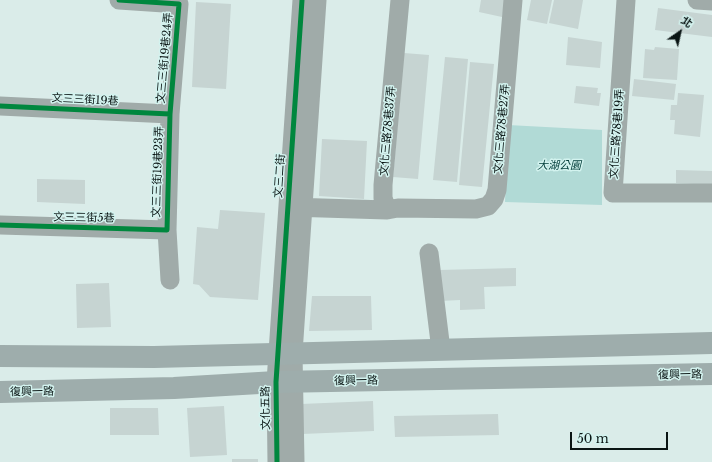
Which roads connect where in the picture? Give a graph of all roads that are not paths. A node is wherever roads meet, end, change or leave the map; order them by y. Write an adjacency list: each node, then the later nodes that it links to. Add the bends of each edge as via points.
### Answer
1 (119, 0): 10 (street, 文三三街19巷24弄, via 179,4)
2 (302, 0): 12 (street, 文三二街)
3 (317, 0): 12 (street, 文三二街)
4 (400, 0): 13 (street, 文化三路78巷37弄, via 383,185 383,198)
5 (513, 0): 13 (street, 文化三路78巷27弄, via 497,190 494,199 488,206 476,209)
6 (626, 0): 11 (street, 文化三路78巷19弄, via 613,193)
7 (697, 0): 8 (street)
8 (712, 1)
9 (0, 106): 10 (street, 文三三街19巷)
10 (170, 114): 15 (street, 文三三街19巷23弄)
11 (712, 193)
12 (295, 208): 13 (street); 20 (street, 文三二街)
13 (387, 210)
14 (0, 225): 15 (street, 文三三街5巷)
15 (167, 230): 17 (street, 文三三街19巷23弄)
16 (430, 253): 19 (street)
17 (170, 280)
18 (712, 343): 19 (main road)
19 (441, 350): 20 (main road)
20 (285, 353): 21 (main road); 23 (street, 文化五路)
21 (0, 356)
22 (712, 374): 23 (main road, 復興一路)
23 (284, 382): 24 (main road, 復興一路, via 174,388); 25 (street, 文化五路); 26 (street, 文化五路)
24 (0, 392)
25 (277, 462)
26 (295, 462)

